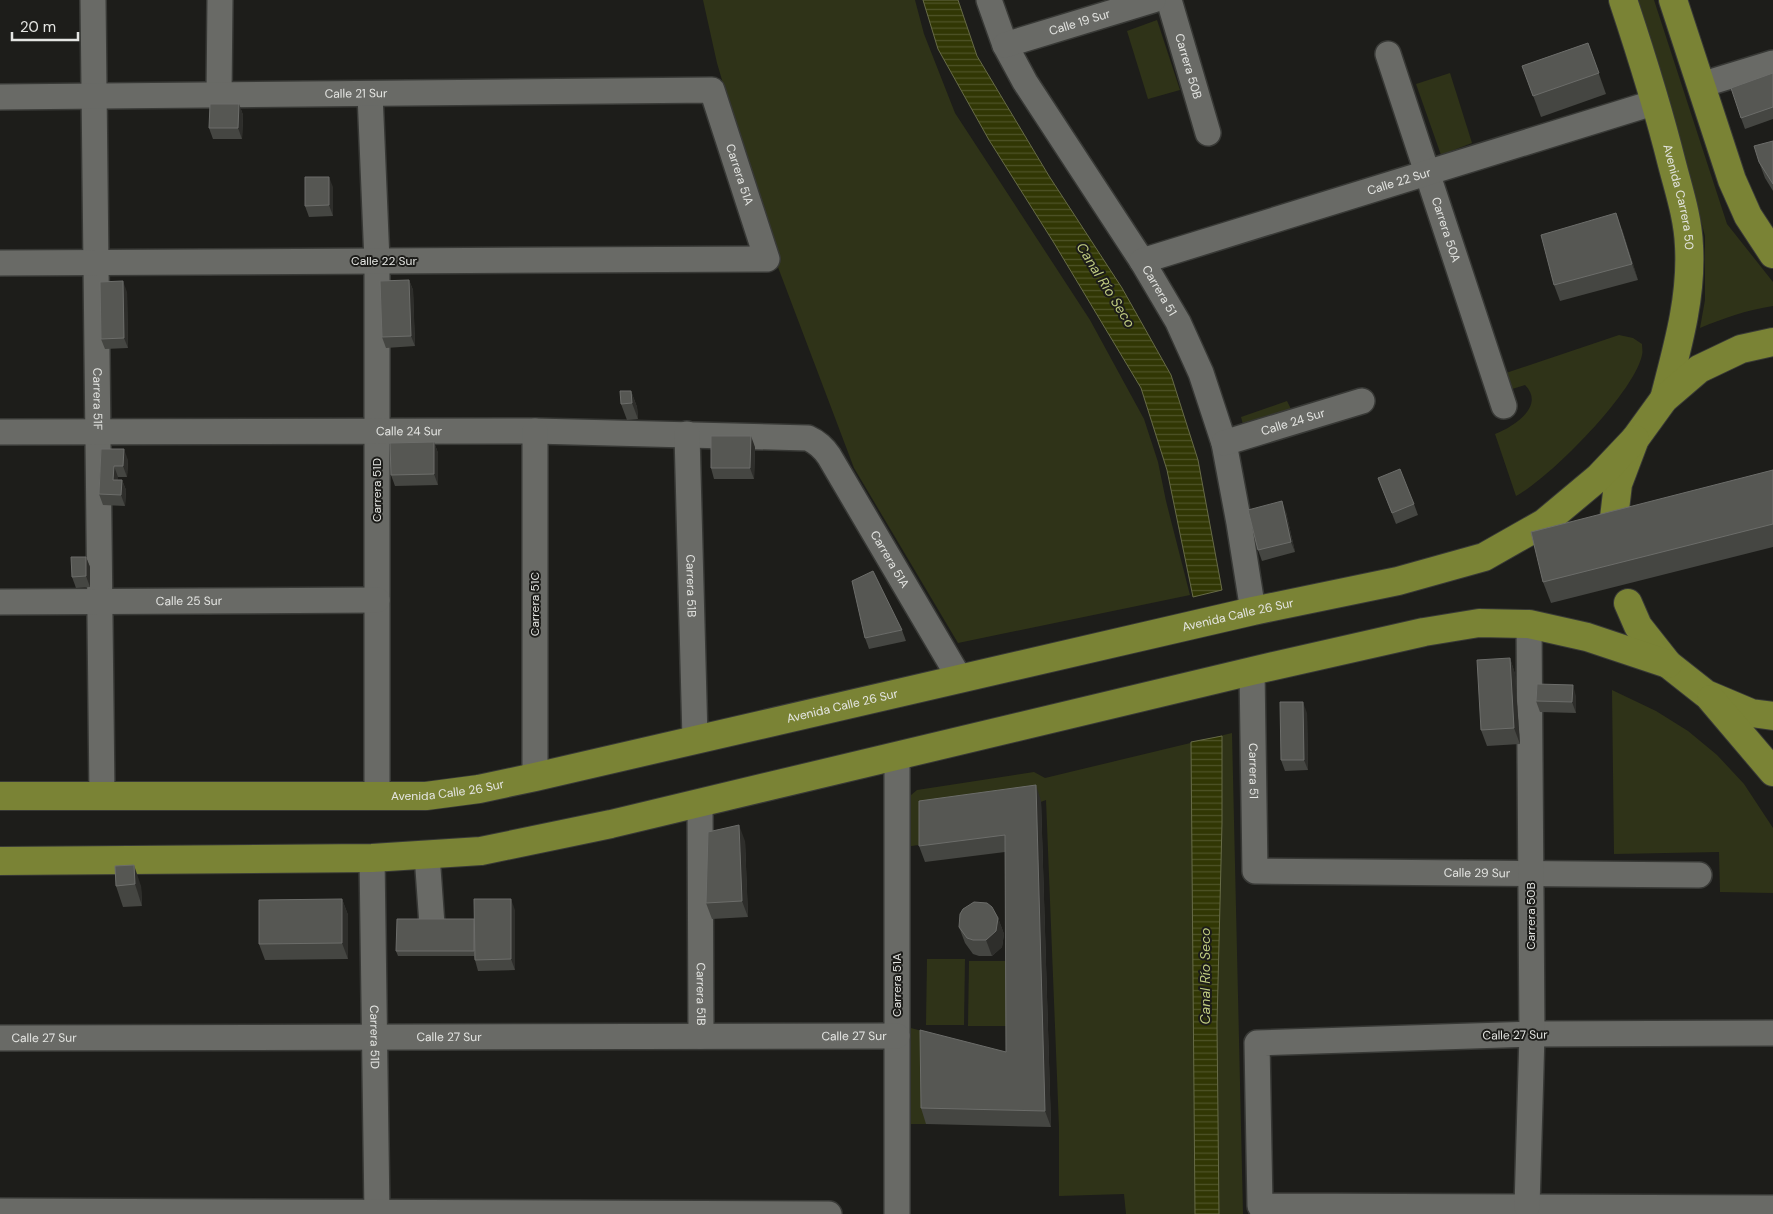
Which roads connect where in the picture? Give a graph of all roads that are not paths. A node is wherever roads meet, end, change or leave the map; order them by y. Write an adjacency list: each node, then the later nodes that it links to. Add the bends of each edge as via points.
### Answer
1 (93, 0): 16 (street, Carrera 51F)
2 (220, 0): 14 (street)
3 (990, 0): 8 (street, Carrera 51)
4 (1153, 0): 8 (street, Calle 19 Sur)
5 (1169, 0): 18 (street, Carrera 50B)
6 (1623, 0): 17 (main road, Avenida Carrera 50)
7 (1673, 0): 11 (main road)
8 (1005, 45): 23 (street, Carrera 51, via 1025,82)
9 (1388, 54): 19 (street, Carrera 50A)
10 (1773, 63): 11 (street)
11 (1701, 86): 20 (main road, via 1732,180 1748,216)
12 (712, 90): 13 (street, Calle 21 Sur); 21 (street, Carrera 51A)
13 (370, 94): 14 (street, Calle 21 Sur); 22 (street, Carrera 51D)
14 (219, 95): 16 (street, Calle 21 Sur)
15 (0, 97): 16 (street, Calle 21 Sur)
16 (94, 97): 25 (street, Carrera 51F)
17 (1656, 102): 19 (street, Calle 22 Sur); 27 (main road, Avenida Carrera 50, via 1685,215 1689,246 1688,284 1680,335)
18 (1208, 133)
19 (1427, 173): 23 (street, Calle 22 Sur); 29 (street, Carrera 50A)
20 (1773, 254)
21 (767, 259): 22 (street, Calle 22 Sur)
22 (378, 261): 25 (street, Calle 22 Sur); 31 (street, Carrera 51D)
23 (1142, 261): 37 (street, Carrera 51, via 1178,322 1201,373)
24 (0, 262): 25 (street, Calle 22 Sur)
25 (96, 262): 33 (street, Carrera 51F)
26 (1773, 342): 27 (main road, via 1741,349 1699,369)
27 (1664, 399): 35 (main road)
28 (1362, 401): 37 (street, Calle 24 Sur)
29 (1504, 406)
30 (535, 430): 31 (street, Calle 24 Sur); 34 (street, Calle 24 Sur); 53 (street, Carrera 51C)
31 (377, 431): 33 (street, Calle 24 Sur); 39 (street, Carrera 51D)
32 (0, 432): 33 (street, Calle 24 Sur)
33 (98, 432): 41 (street, Carrera 51F)
34 (687, 434): 36 (street, Calle 24 Sur, via 799,437); 50 (street, Carrera 51B)
35 (1635, 439): 38 (main road, via 1618,484); 43 (main road, Avenida Calle 26 Sur, via 1599,477 1544,523 1484,557 1398,581)
36 (816, 442): 47 (street, Carrera 51A, via 829,456)
37 (1224, 443): 43 (street, Carrera 51)
38 (1614, 518)
39 (377, 600): 41 (street, Calle 25 Sur); 56 (street, Carrera 51D)
40 (0, 602): 41 (street, Calle 25 Sur)
41 (100, 602): 55 (street, Carrera 51F)
42 (1628, 603): 45 (main road, via 1638,626)
43 (1253, 611): 47 (main road, Avenida Calle 26 Sur)
44 (1529, 624): 45 (main road, via 1587,637); 46 (main road, via 1479,623 1424,632); 62 (street, Carrera 50B)
45 (1668, 664): 48 (main road)
46 (1252, 672): 51 (main road); 61 (street, Carrera 51)
47 (960, 679): 50 (main road, Avenida Calle 26 Sur)
48 (1706, 694): 49 (main road, via 1751,713); 52 (main road)
49 (1773, 716)
50 (695, 739): 53 (main road, Avenida Calle 26 Sur)
51 (897, 757): 57 (main road); 70 (street, Carrera 51A)
52 (1773, 772)
53 (535, 777): 56 (main road, Avenida Calle 26 Sur, via 452,793)
54 (0, 796): 55 (main road, Avenida Calle 26 Sur)
55 (102, 796): 56 (main road, Avenida Calle 26 Sur)
56 (377, 797)
57 (700, 803): 58 (main road, via 508,846); 69 (street, Carrera 51B)
58 (427, 855): 59 (main road); 64 (street)
59 (372, 858): 60 (main road); 65 (street, Carrera 51D)
60 (0, 861)
61 (1255, 871): 62 (street, Calle 29 Sur)
62 (1531, 873): 63 (street, Calle 29 Sur); 68 (street, Carrera 50B)
63 (1699, 875)
64 (432, 925)
65 (374, 947): 66 (street); 71 (street, Carrera 51D)
66 (398, 947)
67 (1773, 1033): 68 (street, Calle 27 Sur)
68 (1532, 1034): 73 (street, Carrera 50B); 73 (street, Calle 27 Sur, via 1257,1043 1260,1206)
69 (701, 1036): 70 (street, Calle 27 Sur); 71 (street, Calle 27 Sur)
70 (897, 1036): 79 (street, Carrera 51A)
71 (375, 1037): 72 (street, Calle 27 Sur); 77 (street, Carrera 51D)
72 (0, 1038)
73 (1527, 1207): 75 (street)
74 (1773, 1208): 75 (street)
75 (1675, 1210)
76 (0, 1211): 77 (street)
77 (377, 1213): 78 (street)
78 (829, 1214)
79 (897, 1214)

